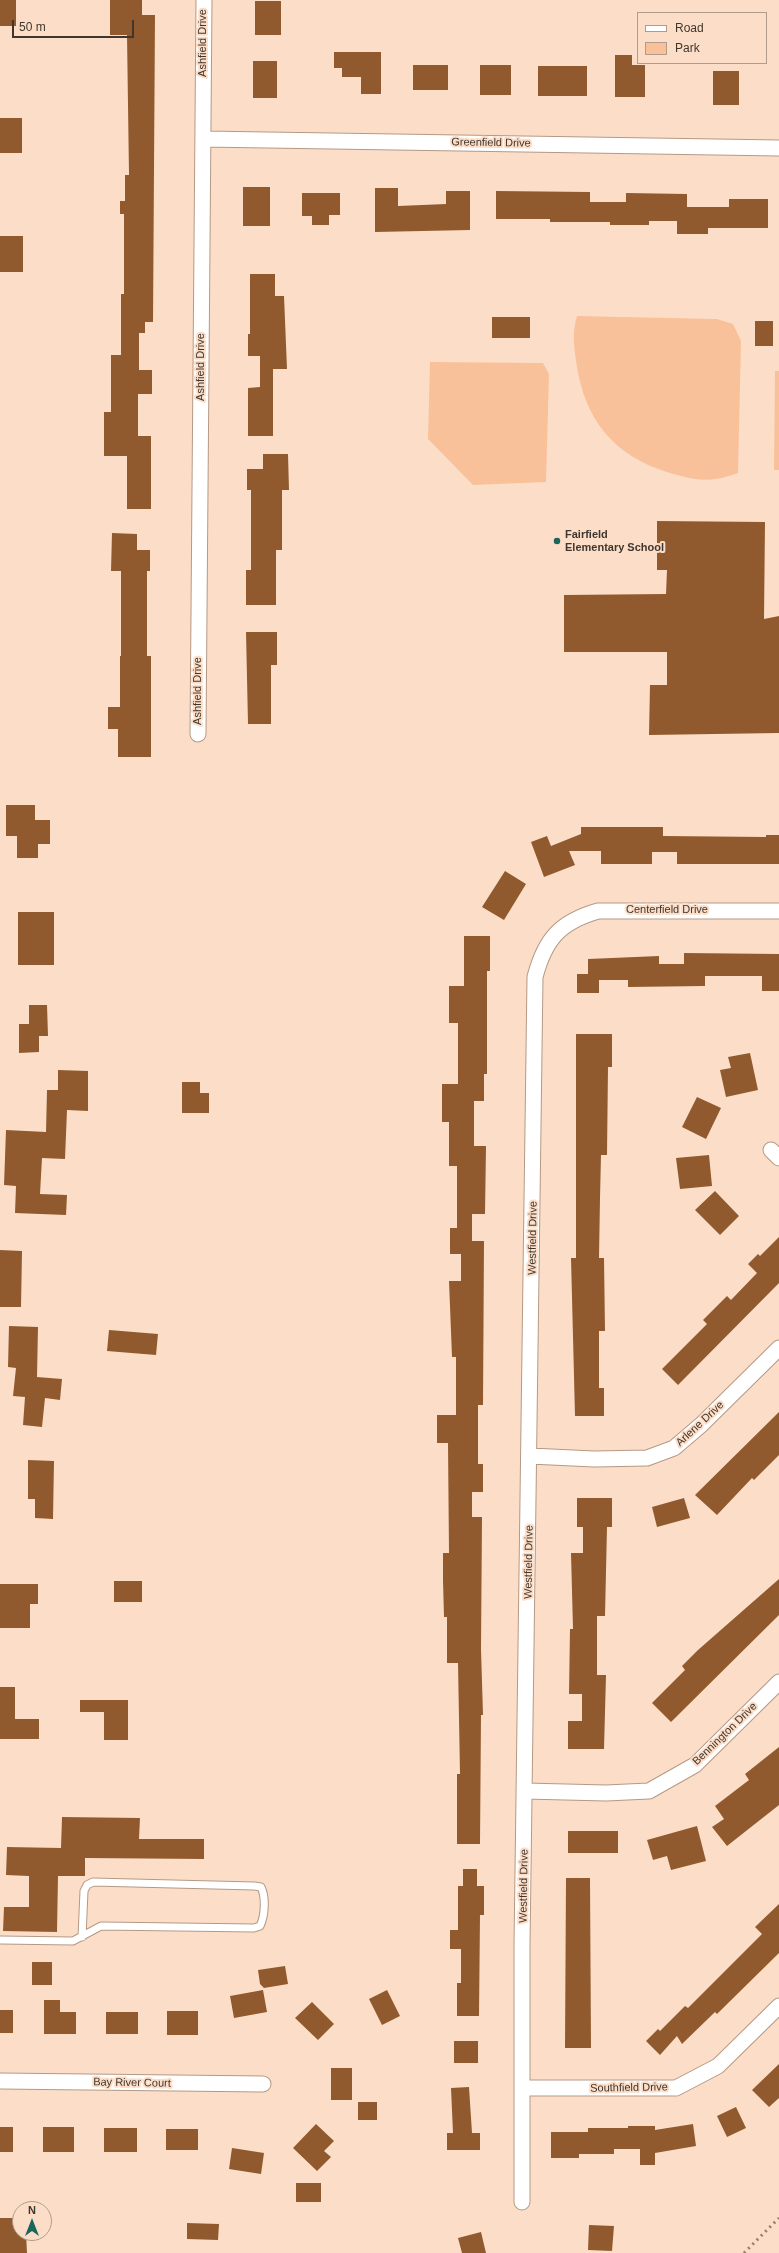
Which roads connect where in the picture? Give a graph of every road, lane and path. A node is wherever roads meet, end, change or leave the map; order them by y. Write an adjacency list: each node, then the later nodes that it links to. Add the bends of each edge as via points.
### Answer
1 (204, 0): 2 (street, Ashfield Drive)
2 (203, 139): 3 (street, Greenfield Drive); 4 (street, Ashfield Drive)
3 (779, 148)
4 (198, 734)
5 (779, 911): 6 (street, Centerfield Drive, via 598,911 581,915)
6 (560, 928): 8 (street, Westfield Drive, via 540,957 535,977)
7 (779, 1348): 8 (street, Arlene Drive, via 674,1448 647,1458)
8 (530, 1456): 10 (street, Westfield Drive)
9 (779, 1682): 10 (street, Bennington Drive, via 695,1765 649,1790 606,1793)
10 (525, 1791): 16 (street, Westfield Drive)
11 (82, 1937): 11 (lane, via 101,1926 254,1928 260,1926 263,1919 264,1892 254,1886 93,1882 87,1885 84,1891); 12 (lane, via 73,1941)
12 (0, 1940)
13 (779, 2006): 16 (street, Southfield Drive, via 718,2066 676,2088)
14 (0, 2081): 15 (street, Bay River Court)
15 (263, 2084)
16 (522, 2088): 17 (street, Westfield Drive)
17 (522, 2202)

